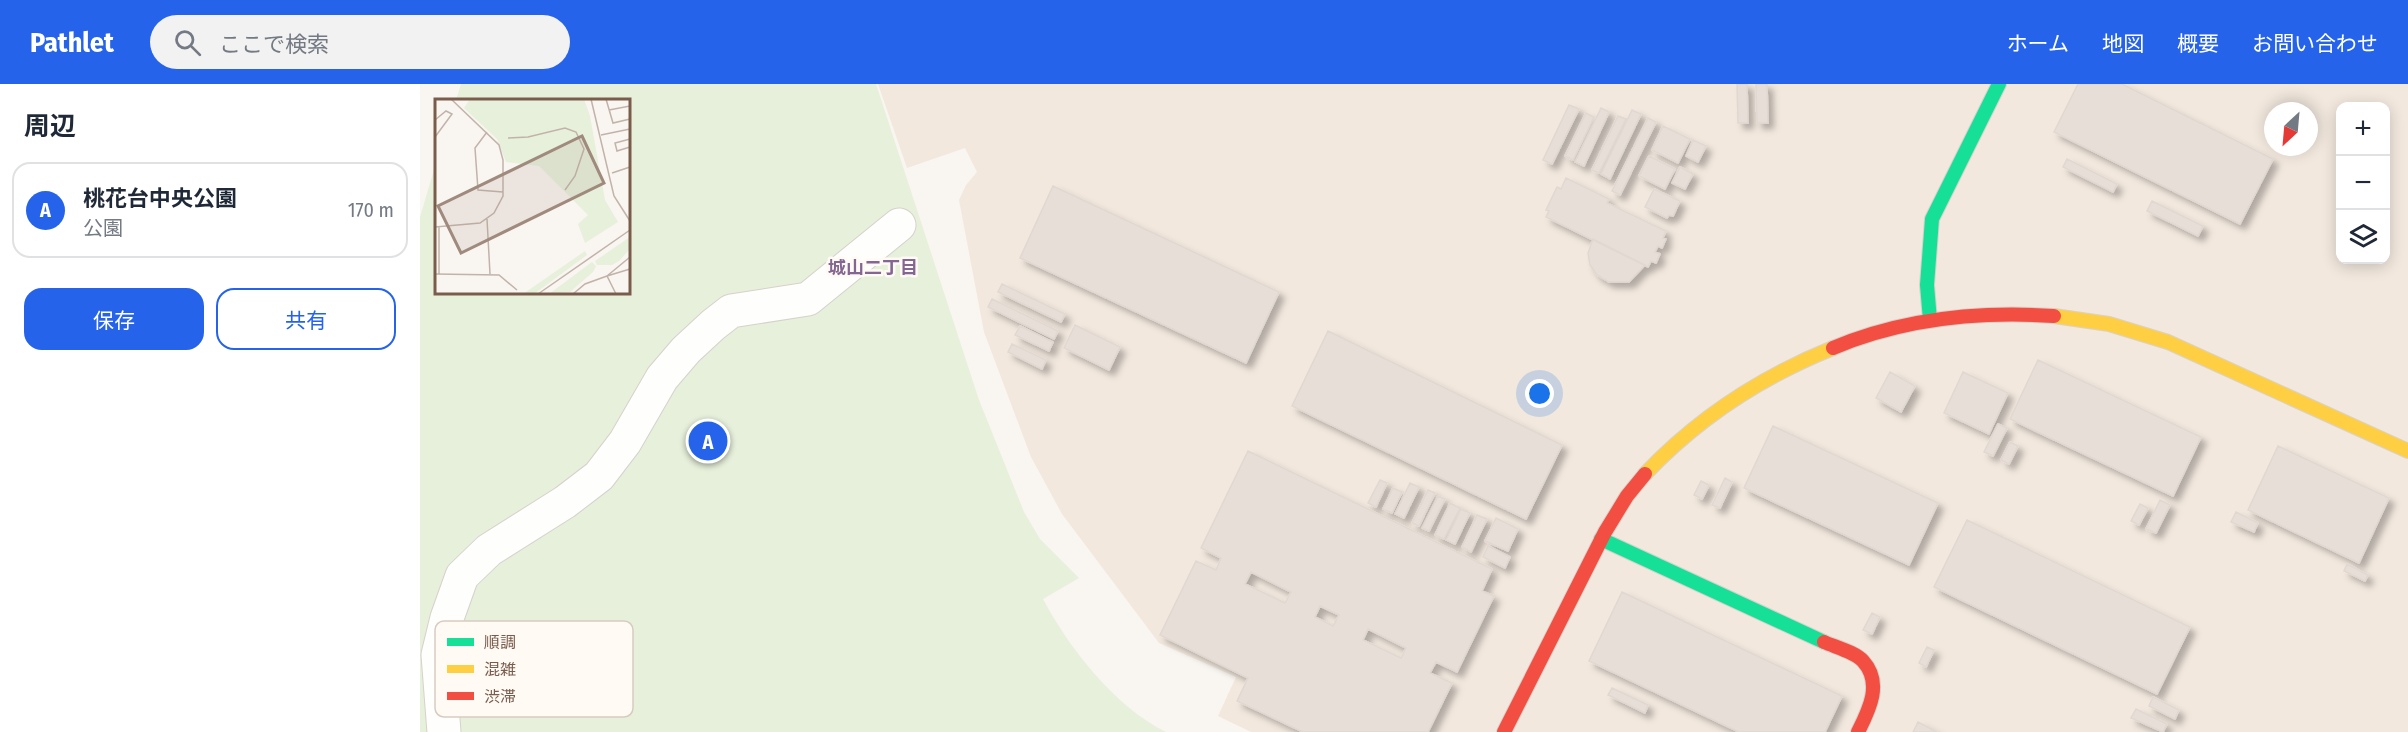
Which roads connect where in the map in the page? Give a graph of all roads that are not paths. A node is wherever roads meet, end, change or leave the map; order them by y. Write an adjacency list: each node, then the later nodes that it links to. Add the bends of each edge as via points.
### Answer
1 (1999, 84): 3 (street, via 1932,219 1927,285)
2 (899, 225): 6 (street, via 808,299 731,311 712,325 662,378 600,476 489,550 462,576)
3 (1930, 320): 4 (street, via 1983,313 2068,317 2153,336); 5 (street, via 1854,337 1779,371 1733,398 1656,464 1629,494)
4 (2408, 451)
5 (1601, 538): 9 (street); 10 (street, via 1862,660 1872,676 1875,697)
6 (446, 621)
7 (443, 717): 8 (street)
8 (444, 732)
9 (1504, 732)
10 (1858, 732)

